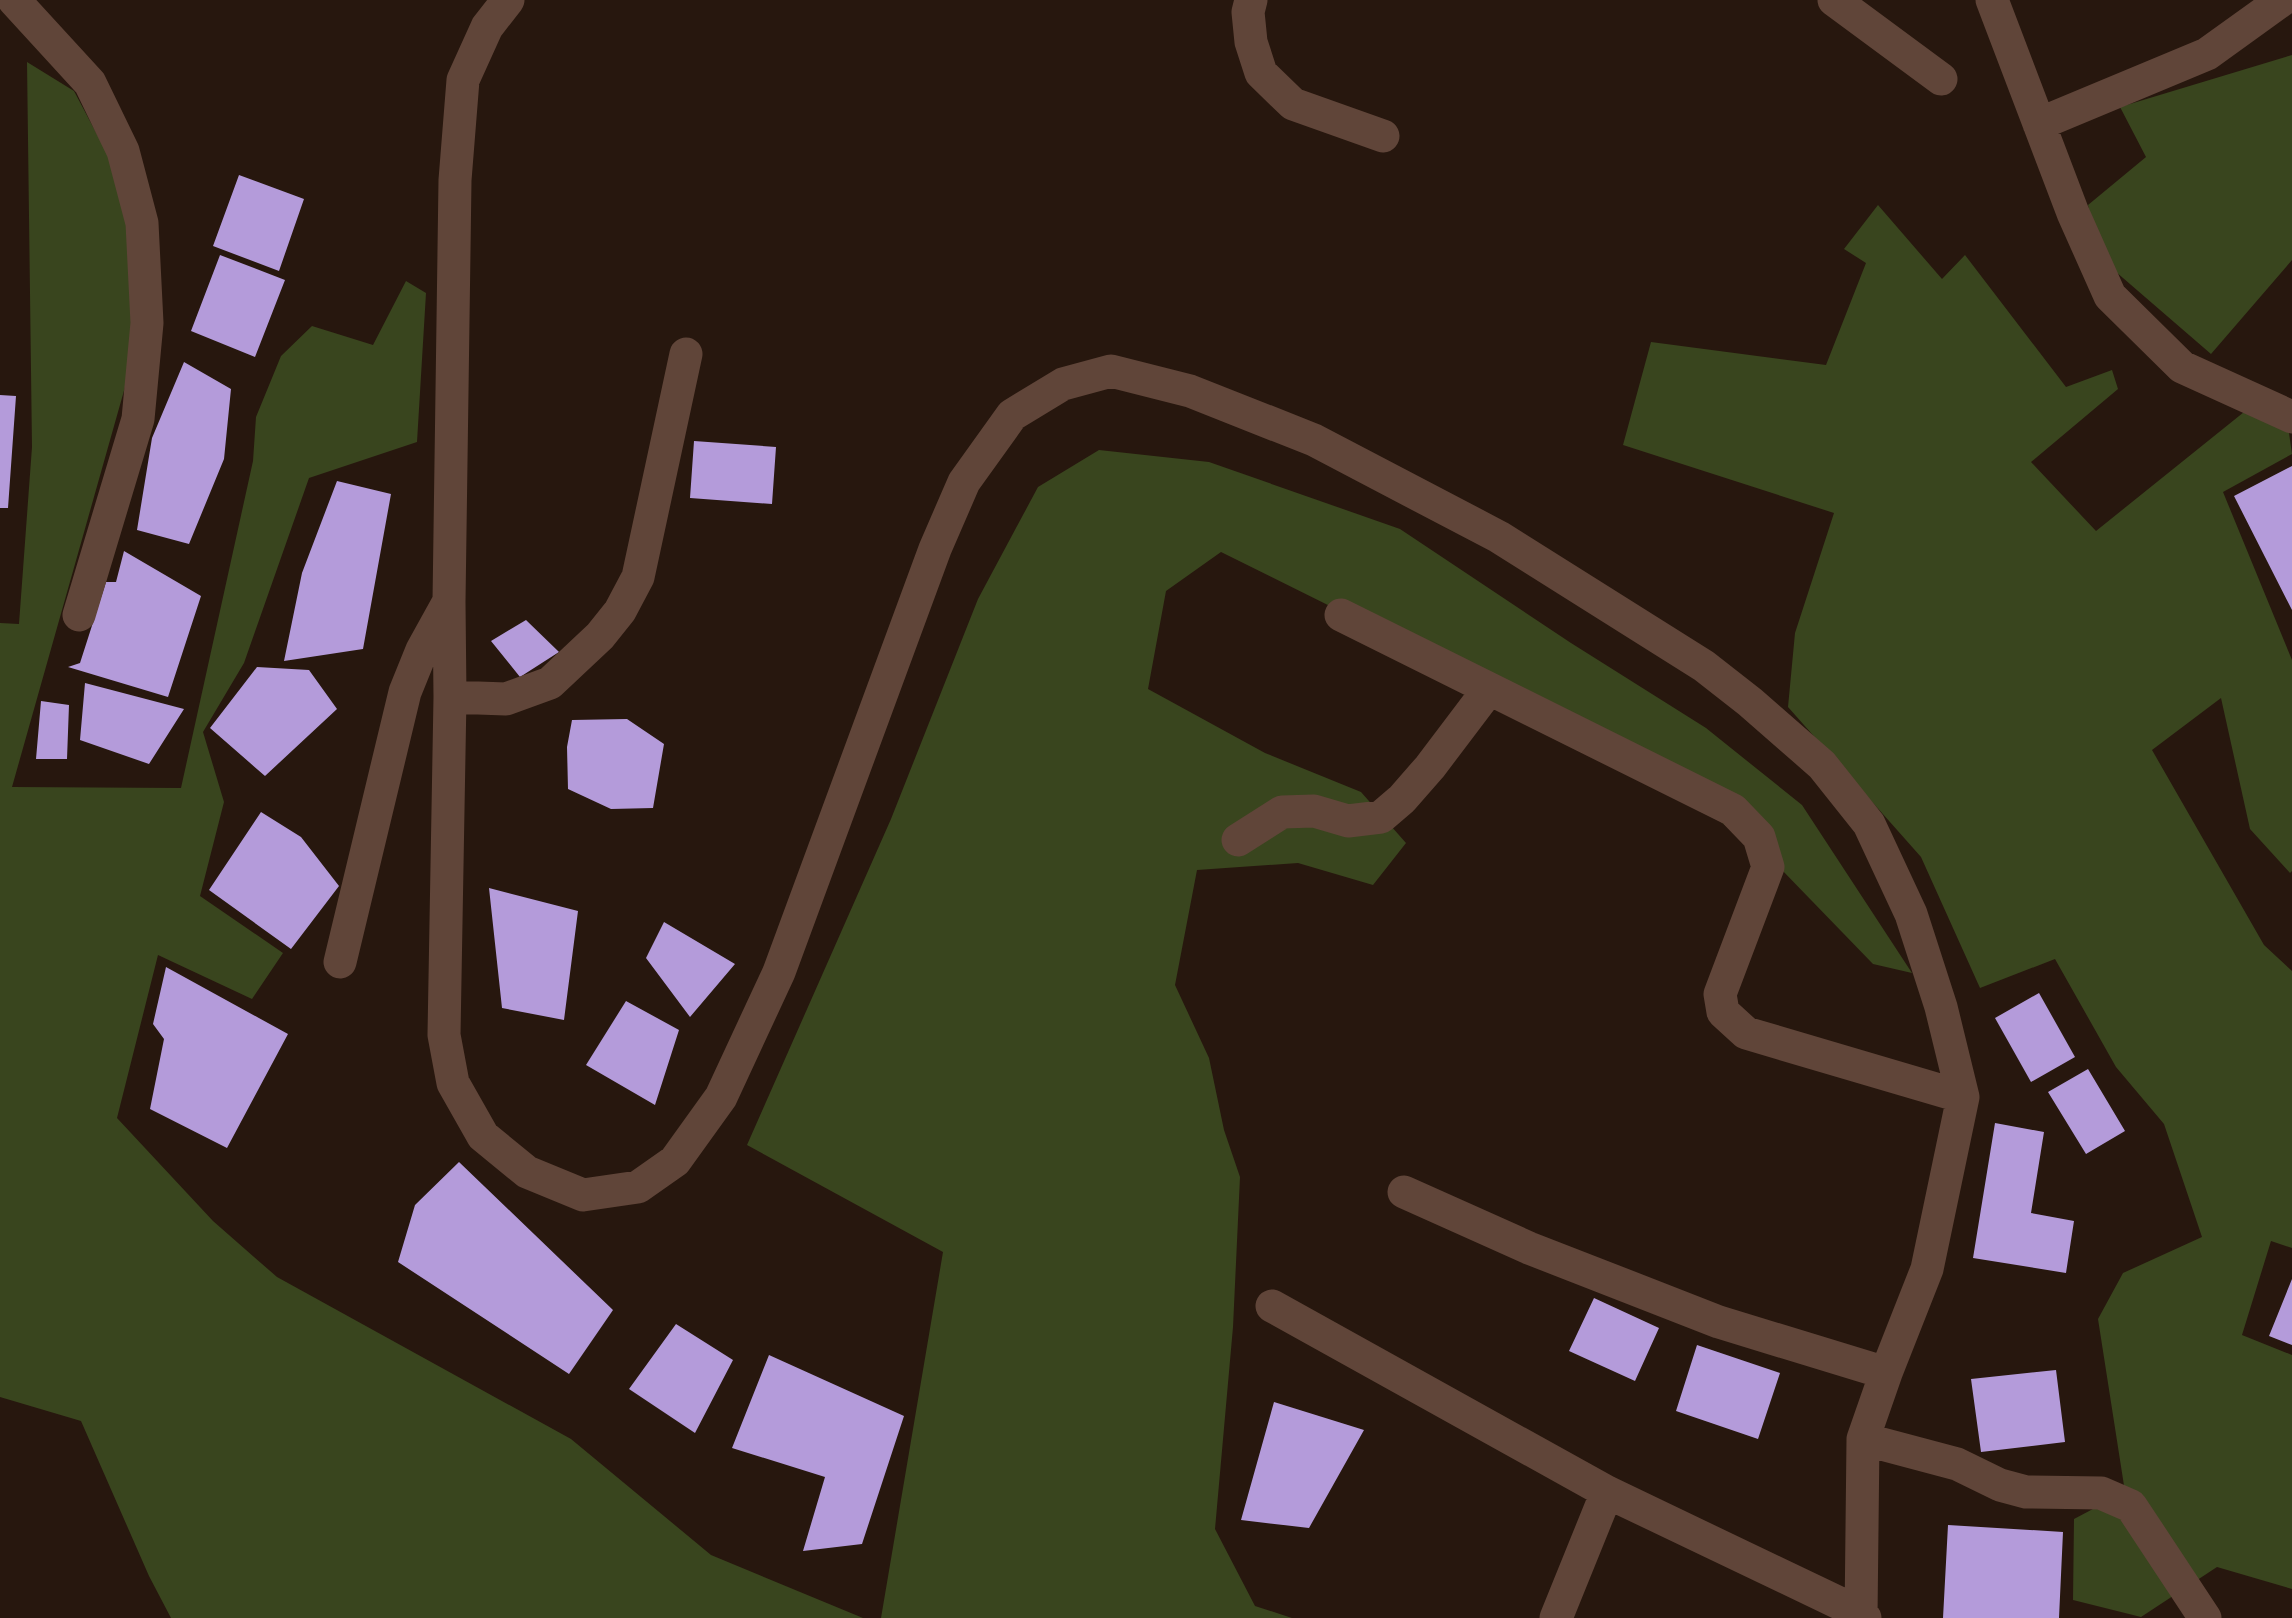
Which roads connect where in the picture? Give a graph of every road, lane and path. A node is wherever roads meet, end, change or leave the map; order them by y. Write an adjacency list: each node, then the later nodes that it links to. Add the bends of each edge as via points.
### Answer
1 (14, 0): 13 (street, via 90,83 123,151 142,223 147,323 138,419)
2 (508, 0): 12 (street, via 487,27 463,80 455,180)
3 (1251, 0): 9 (street, via 1251,42 1261,73 1293,104)
4 (1834, 0): 7 (street)
5 (1992, 0): 8 (street)
6 (2282, 0): 8 (street, via 2207,54)
7 (1941, 79)
8 (2039, 124): 11 (street, via 2110,296 2182,367)
9 (1383, 136)
10 (686, 354): 16 (street, via 638,577 620,611 600,636 550,683 506,699)
11 (2292, 417)
12 (449, 602): 16 (street); 18 (street, via 422,650 405,692)
13 (79, 615)
14 (1341, 615): 15 (street)
15 (1489, 688): 17 (street, via 1430,767 1381,817 1348,821 1314,811 1282,812); 19 (street, via 1733,810 1760,837 1768,867 1720,994 1723,1012 1746,1033)
16 (450, 697): 19 (street, via 444,1035 453,1083 483,1136 527,1172 583,1195 638,1187 675,1161 722,1097 770,993 935,549 964,482 1012,415 1063,384 1111,371 1190,391 1314,440 1499,537 1704,666 1822,765 1869,824 1911,914 1941,1007)
17 (1238, 840)
18 (340, 962)
19 (1963, 1097): 22 (street, via 1927,1269)
20 (1404, 1192): 22 (street, via 1529,1248 1719,1322)
21 (1272, 1306): 24 (street)
22 (1886, 1373): 23 (street)
23 (1863, 1439): 25 (street); 27 (street, via 1957,1464 2000,1485 2026,1492 2101,1493 2131,1506)
24 (1607, 1492): 25 (street); 26 (street)
25 (1863, 1617)
26 (1556, 1618)
27 (2205, 1618)

